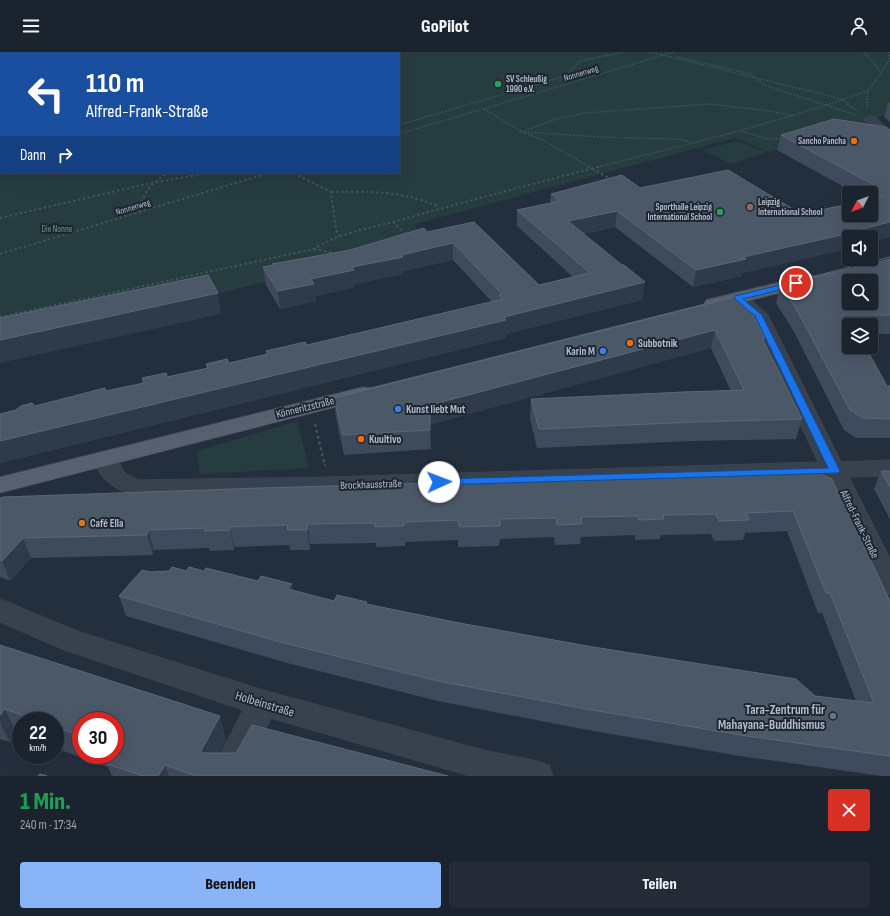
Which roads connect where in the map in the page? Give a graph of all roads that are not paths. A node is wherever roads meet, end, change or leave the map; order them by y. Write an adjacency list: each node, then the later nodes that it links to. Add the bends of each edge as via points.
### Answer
1 (865, 118): 2 (street)
2 (890, 140)
3 (822, 276): 4 (main road)
4 (738, 298): 5 (main road); 9 (street, Alfred-Frank-Straße, via 758,315)
5 (696, 309)
6 (380, 389): 7 (main road, Könneritzstraße)
7 (106, 458): 9 (street, Brockhausstraße, via 117,479 139,488); 10 (main road, Könneritzstraße)
8 (890, 468): 9 (street, Brockhausstraße)
9 (835, 471): 11 (street, Alfred-Frank-Straße)
10 (0, 485)
11 (890, 585)
12 (0, 610): 13 (street, Holbeinstraße, via 72,641)
13 (263, 703): 14 (street); 15 (street, Holbeinstraße, via 483,765)
14 (225, 776)
15 (537, 776)

